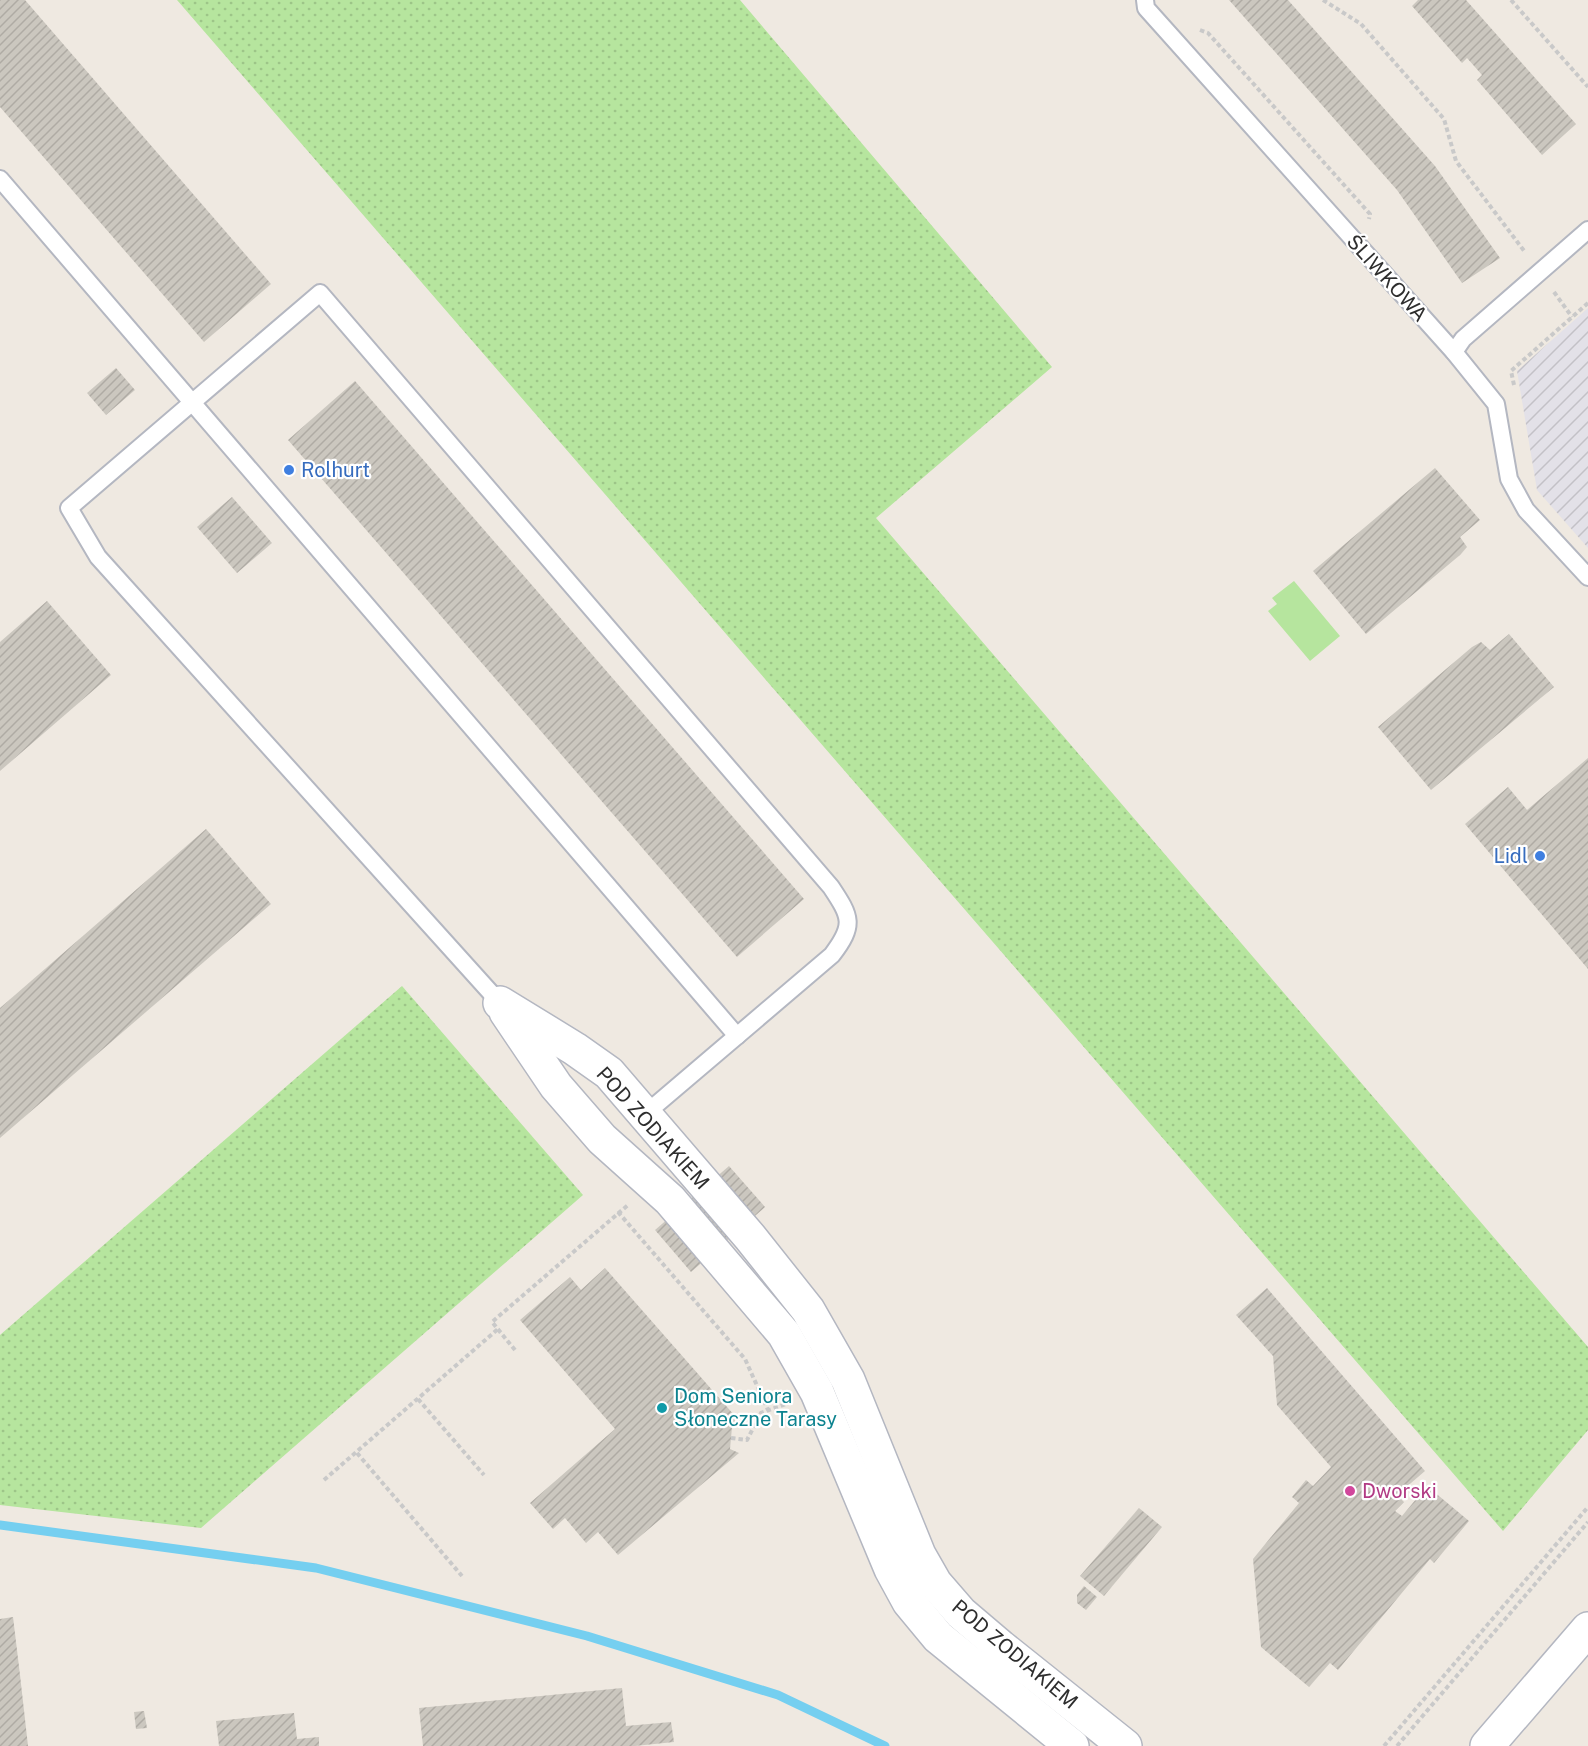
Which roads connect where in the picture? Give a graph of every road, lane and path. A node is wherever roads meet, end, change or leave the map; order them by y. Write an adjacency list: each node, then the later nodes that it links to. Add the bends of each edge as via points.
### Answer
1 (1145, 0): 10 (lane, ŚLIWKOWA, via 1146,8)
2 (1323, 0): 7 (path, via 1361,24 1444,119 1456,161)
3 (1511, 0): 4 (path)
4 (1588, 87)
5 (0, 179): 12 (lane)
6 (1588, 230): 7 (lane)
7 (1540, 273): 9 (path); 10 (lane, via 1463,339)
8 (1588, 303): 9 (path)
9 (1572, 317): 11 (path, via 1511,371)
10 (1454, 352): 13 (lane, ŚLIWKOWA, via 1496,404 1509,479 1526,510)
11 (1515, 393)
12 (192, 401): 14 (lane, via 69,508 98,557); 15 (lane); 15 (lane, via 320,293 800,851 847,911 847,936 832,955)
13 (1588, 577)
14 (500, 1003): 16 (street, POD ZODIAKIEM, via 609,1073); 17 (street, POD ZODIAKIEM, via 556,1086 602,1139)
15 (737, 1036): 16 (lane)
16 (644, 1115): 31 (street, POD ZODIAKIEM, via 808,1310 848,1380 915,1544 935,1583 961,1613)
17 (654, 1186): 18 (path); 30 (street, POD ZODIAKIEM, via 784,1334 817,1392 891,1569 909,1602 938,1637)
18 (618, 1212): 19 (path, via 492,1322); 22 (path, via 745,1359)
19 (498, 1329): 20 (path); 21 (path)
20 (515, 1350)
21 (418, 1399): 23 (path); 24 (path)
22 (768, 1410)
23 (357, 1452): 25 (path); 28 (path)
24 (484, 1475)
25 (324, 1480)
26 (1588, 1508): 32 (path)
27 (1588, 1522): 33 (path)
28 (462, 1576)
29 (1588, 1629): 34 (street)
30 (1072, 1746)
31 (1125, 1746)
32 (1384, 1746)
33 (1397, 1746)
34 (1487, 1746)

